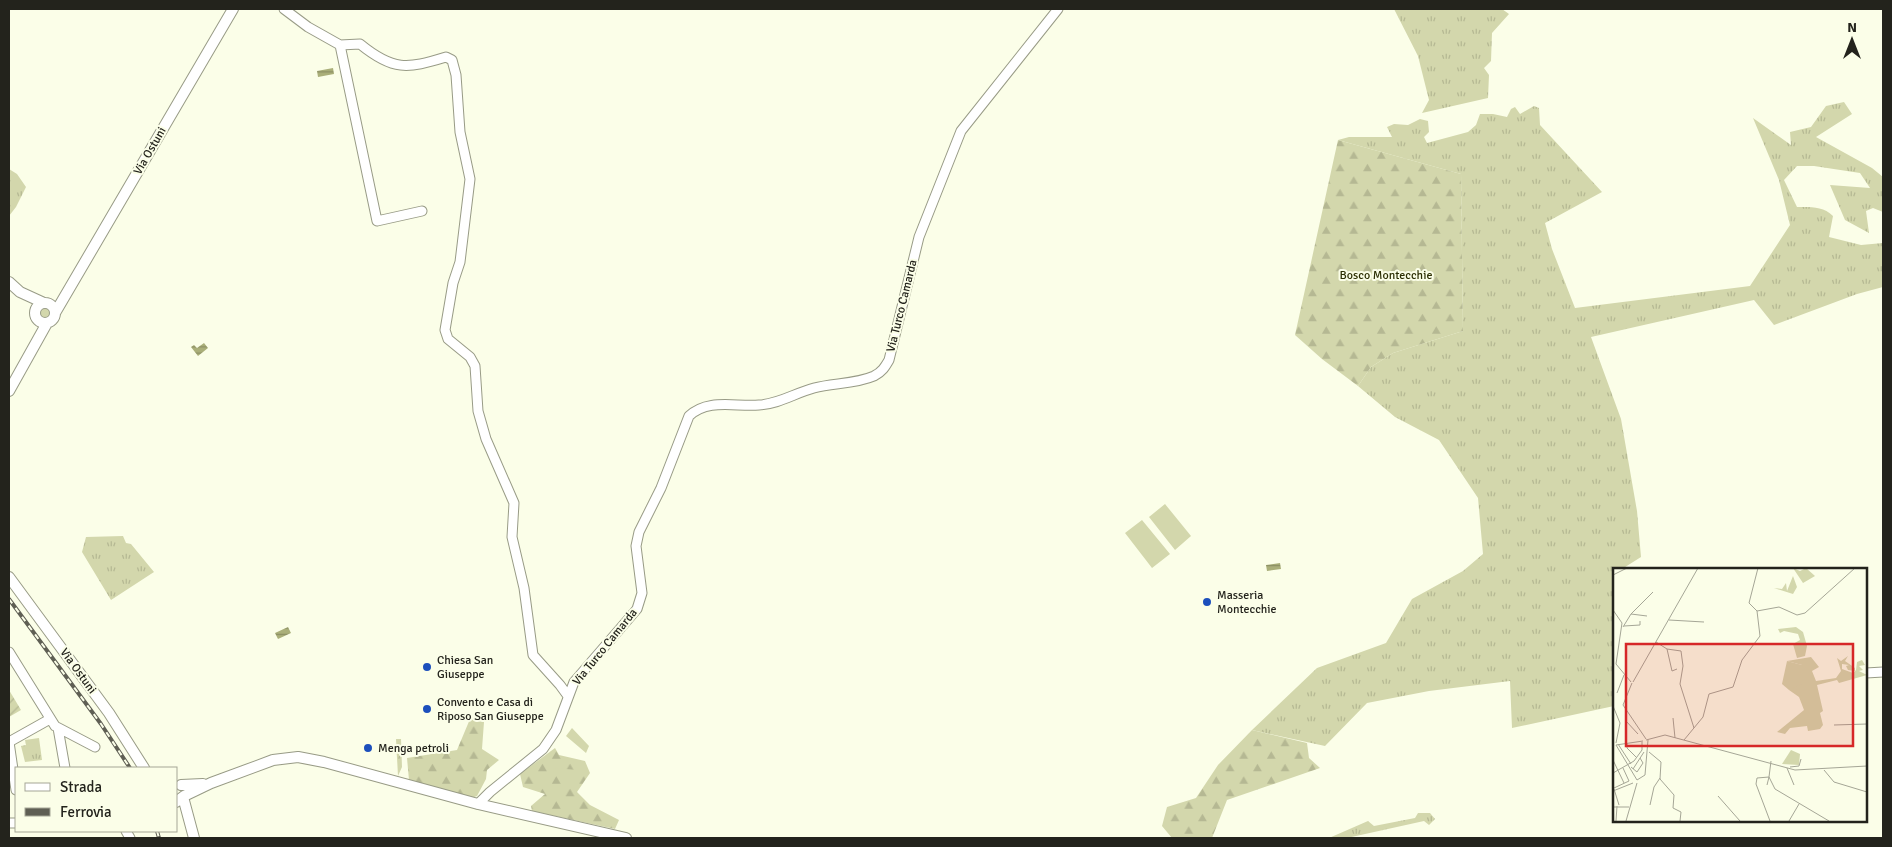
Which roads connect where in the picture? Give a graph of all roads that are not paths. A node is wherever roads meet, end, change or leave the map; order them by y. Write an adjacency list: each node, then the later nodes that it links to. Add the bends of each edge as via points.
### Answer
1 (233, 9): 8 (main road, Via Ostuni, via 67,294)
2 (284, 9): 4 (street)
3 (1058, 9): 15 (street, Via Turco Camarda, via 961,131 919,237 889,360 883,370 873,376 812,388 776,402 710,405 689,416 661,488 639,532 636,546 642,593 639,604 624,626 574,682)
4 (340, 45): 5 (street, via 377,221); 15 (street, via 360,44 390,64 407,66 446,58 452,60 460,132 470,179 460,262 445,330 448,339 475,366 478,410 486,439 514,503 512,537 524,588 532,655)
5 (422, 211)
6 (9, 282): 7 (main road)
7 (20, 292): 8 (main road); 9 (main road)
8 (50, 307): 9 (main road, via 53,319); 9 (main road, via 36,308)
9 (40, 320): 10 (main road, via 33,350)
10 (9, 391)
11 (9, 577): 21 (main road, Via Ostuni, via 109,713)
12 (9, 652): 16 (street)
13 (1867, 672): 14 (street)
14 (1883, 672)
15 (568, 696): 26 (street, Via Turco Camarda, via 556,730 543,749)
16 (50, 719): 17 (street); 18 (street)
17 (58, 728): 19 (street); 20 (street)
18 (9, 742): 22 (street)
19 (95, 747)
20 (65, 767)
21 (143, 767)
22 (15, 778)
23 (179, 783): 24 (main road); 25 (main road)
24 (211, 783): 25 (main road); 26 (main road, via 273,760 298,757)
25 (180, 800): 27 (main road)
26 (478, 804): 28 (main road)
27 (194, 838)
28 (626, 838)

